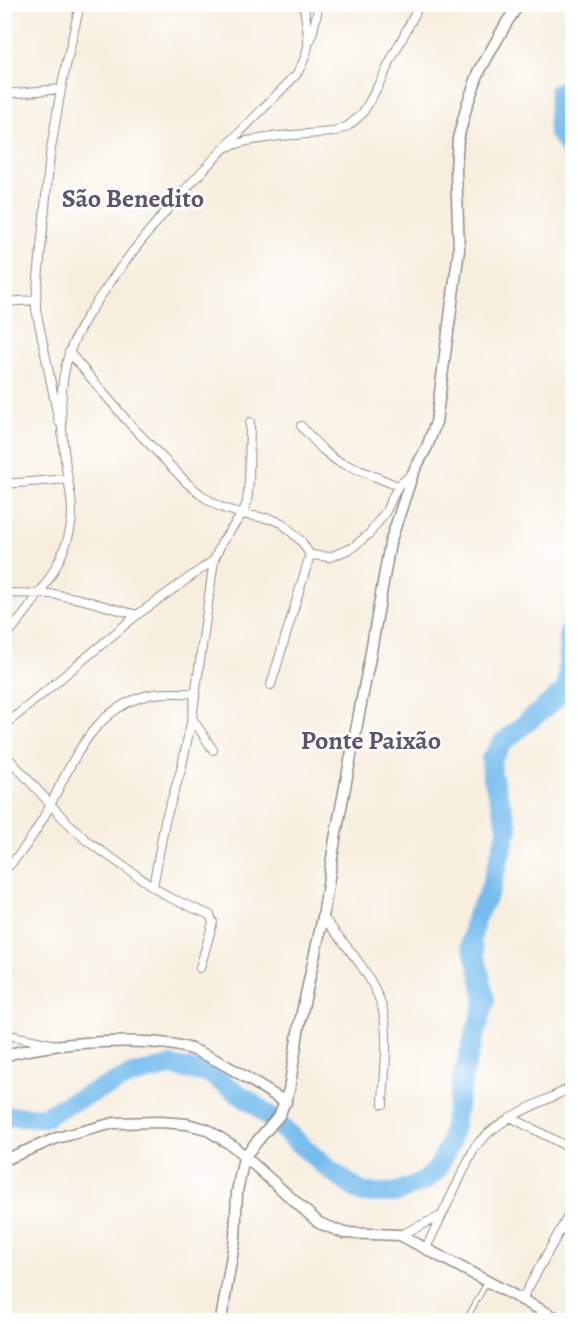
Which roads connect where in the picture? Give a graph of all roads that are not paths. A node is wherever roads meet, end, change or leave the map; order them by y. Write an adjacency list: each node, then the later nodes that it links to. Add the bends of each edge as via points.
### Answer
1 (80, 4): 7 (street)
2 (304, 4): 6 (street)
3 (319, 4): 6 (street)
4 (420, 4): 9 (street, via 371,99 348,126 334,132 247,141)
5 (519, 4): 16 (street, via 479,72 458,139 459,250 441,395 436,422)
6 (310, 47): 9 (street, via 296,75)
7 (61, 89): 8 (street); 10 (street, via 50,155)
8 (4, 94)
9 (224, 148): 12 (street, via 131,253 92,308)
10 (36, 300): 11 (street); 15 (street)
11 (4, 302)
12 (69, 352): 15 (street); 20 (street, via 128,422 187,483 212,502)
13 (250, 422): 20 (street, via 249,481)
14 (301, 426): 19 (street, via 337,461)
15 (61, 435): 17 (street)
16 (413, 473): 19 (street); 36 (street, via 390,543)
17 (68, 479): 18 (street); 24 (street, via 70,531)
18 (4, 484)
19 (398, 486): 21 (street, via 369,534 352,548 330,557)
20 (242, 514): 21 (street, via 282,524); 22 (street)
21 (310, 555): 27 (street)
22 (214, 560): 25 (street); 28 (street)
23 (4, 593): 24 (street)
24 (39, 593): 25 (street, via 80,599); 26 (street)
25 (137, 615): 30 (street)
26 (4, 638)
27 (271, 685)
28 (195, 693): 29 (street); 33 (street, via 150,694 112,712 82,744)
29 (192, 718): 31 (street); 35 (street, via 165,821)
30 (4, 726)
31 (213, 750)
32 (4, 753): 33 (street)
33 (50, 804): 34 (street, via 34,835); 35 (street, via 87,841)
34 (4, 871)
35 (153, 887): 37 (street, via 210,915 213,922)
36 (323, 917): 42 (street); 43 (street, via 375,990 385,1039)
37 (200, 968)
38 (4, 1034): 39 (street)
39 (54, 1045): 40 (street); 42 (street, via 171,1044 218,1062)
40 (4, 1056)
41 (573, 1087): 44 (street)
42 (286, 1102): 46 (street, via 274,1123)
43 (383, 1104)
44 (510, 1117): 45 (street); 49 (street, via 484,1135 475,1147)
45 (573, 1149)
46 (244, 1157): 47 (street, via 206,1130 161,1122 114,1123 86,1129); 50 (street, via 330,1229); 54 (street)
47 (4, 1160)
48 (573, 1209): 53 (street)
49 (441, 1216): 50 (street); 51 (street)
50 (400, 1234): 51 (street)
51 (426, 1248): 52 (street)
52 (487, 1280): 53 (street); 55 (lane)
53 (522, 1299): 56 (street)
54 (221, 1320)
55 (466, 1320)
56 (560, 1320)

